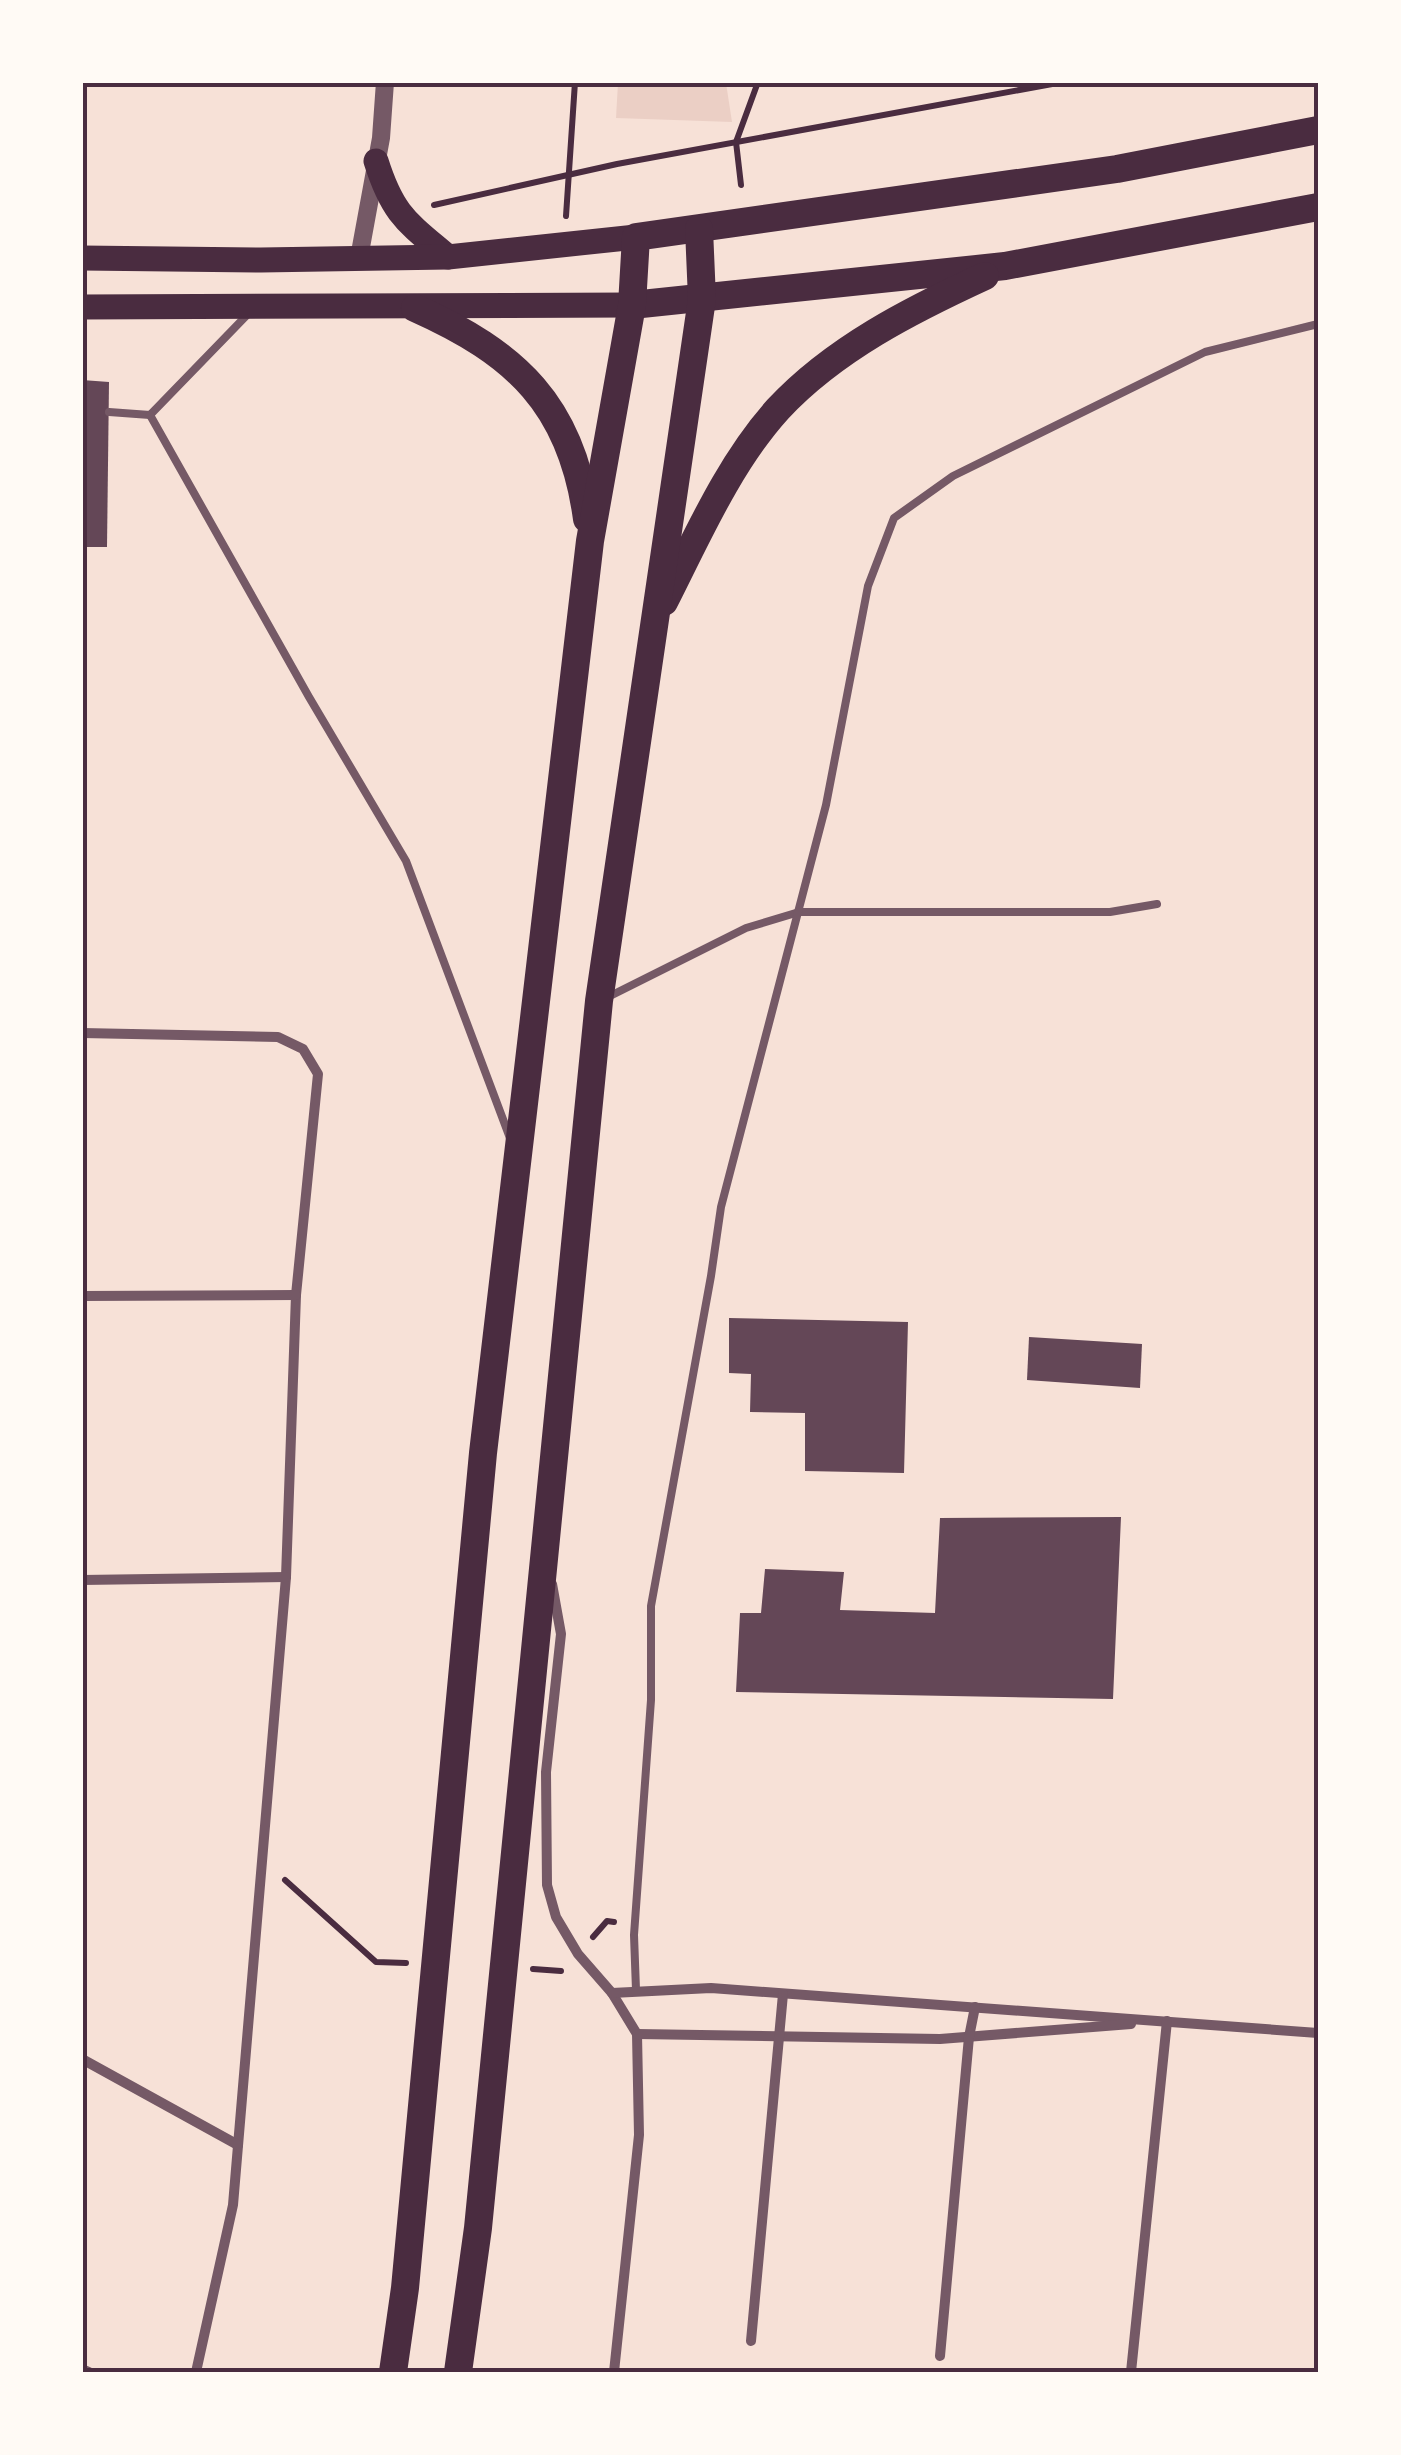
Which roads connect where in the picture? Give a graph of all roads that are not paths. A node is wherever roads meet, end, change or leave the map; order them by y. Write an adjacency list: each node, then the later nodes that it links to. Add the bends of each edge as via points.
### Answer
1 (385, 82): 3 (street)
2 (1318, 130): 5 (highway, via 1117,169)
3 (376, 161): 7 (main road, via 398,213); 9 (street)
4 (1318, 207): 10 (highway)
5 (699, 230): 6 (highway); 11 (highway)
6 (636, 236): 7 (main road); 12 (highway)
7 (448, 257): 9 (main road)
8 (82, 258): 9 (main road)
9 (360, 258)
10 (1006, 266): 11 (highway); 20 (highway, via 897,320 802,386 733,472)
11 (702, 299): 12 (highway); 20 (highway)
12 (632, 305): 15 (main road); 19 (highway)
13 (82, 306): 14 (main road)
14 (254, 308): 15 (main road); 18 (lane)
15 (415, 308): 19 (highway, via 494,349 540,396 570,447)
16 (1318, 324): 22 (lane, via 1205,352 954,476 894,518 868,586)
17 (109, 412): 18 (lane)
18 (150, 415): 25 (lane, via 406,861)
19 (590, 541): 25 (highway)
20 (652, 626): 23 (highway)
21 (1157, 904): 22 (lane, via 1110,912)
22 (799, 912): 23 (lane, via 746,928); 31 (lane, via 721,1207 651,1606)
23 (599, 1002): 28 (highway)
24 (82, 1033): 26 (street, via 278,1038 302,1049 318,1074)
25 (517, 1158): 47 (highway)
26 (296, 1294): 27 (street); 29 (street)
27 (82, 1296)
28 (545, 1537): 32 (street, via 560,1634 546,1772 546,1885 578,1954); 48 (highway)
29 (286, 1577): 30 (street); 41 (street)
30 (82, 1580)
31 (636, 1990): 32 (street); 33 (street)
32 (612, 1992): 37 (street)
33 (783, 1994): 34 (street); 38 (street)
34 (976, 2007): 35 (street); 39 (street)
35 (1166, 2021): 36 (street); 39 (street); 50 (street)
36 (1318, 2033)
37 (637, 2034): 38 (street); 49 (street, via 639,2134)
38 (777, 2037): 39 (street); 42 (street)
39 (969, 2037): 43 (street)
40 (82, 2059): 41 (street)
41 (238, 2145): 46 (street, via 233,2205)
42 (751, 2341)
43 (940, 2356)
44 (82, 2369): 45 (street)
45 (89, 2372)
46 (196, 2372)
47 (392, 2372)
48 (458, 2372)
49 (614, 2372)
50 (1131, 2372)

